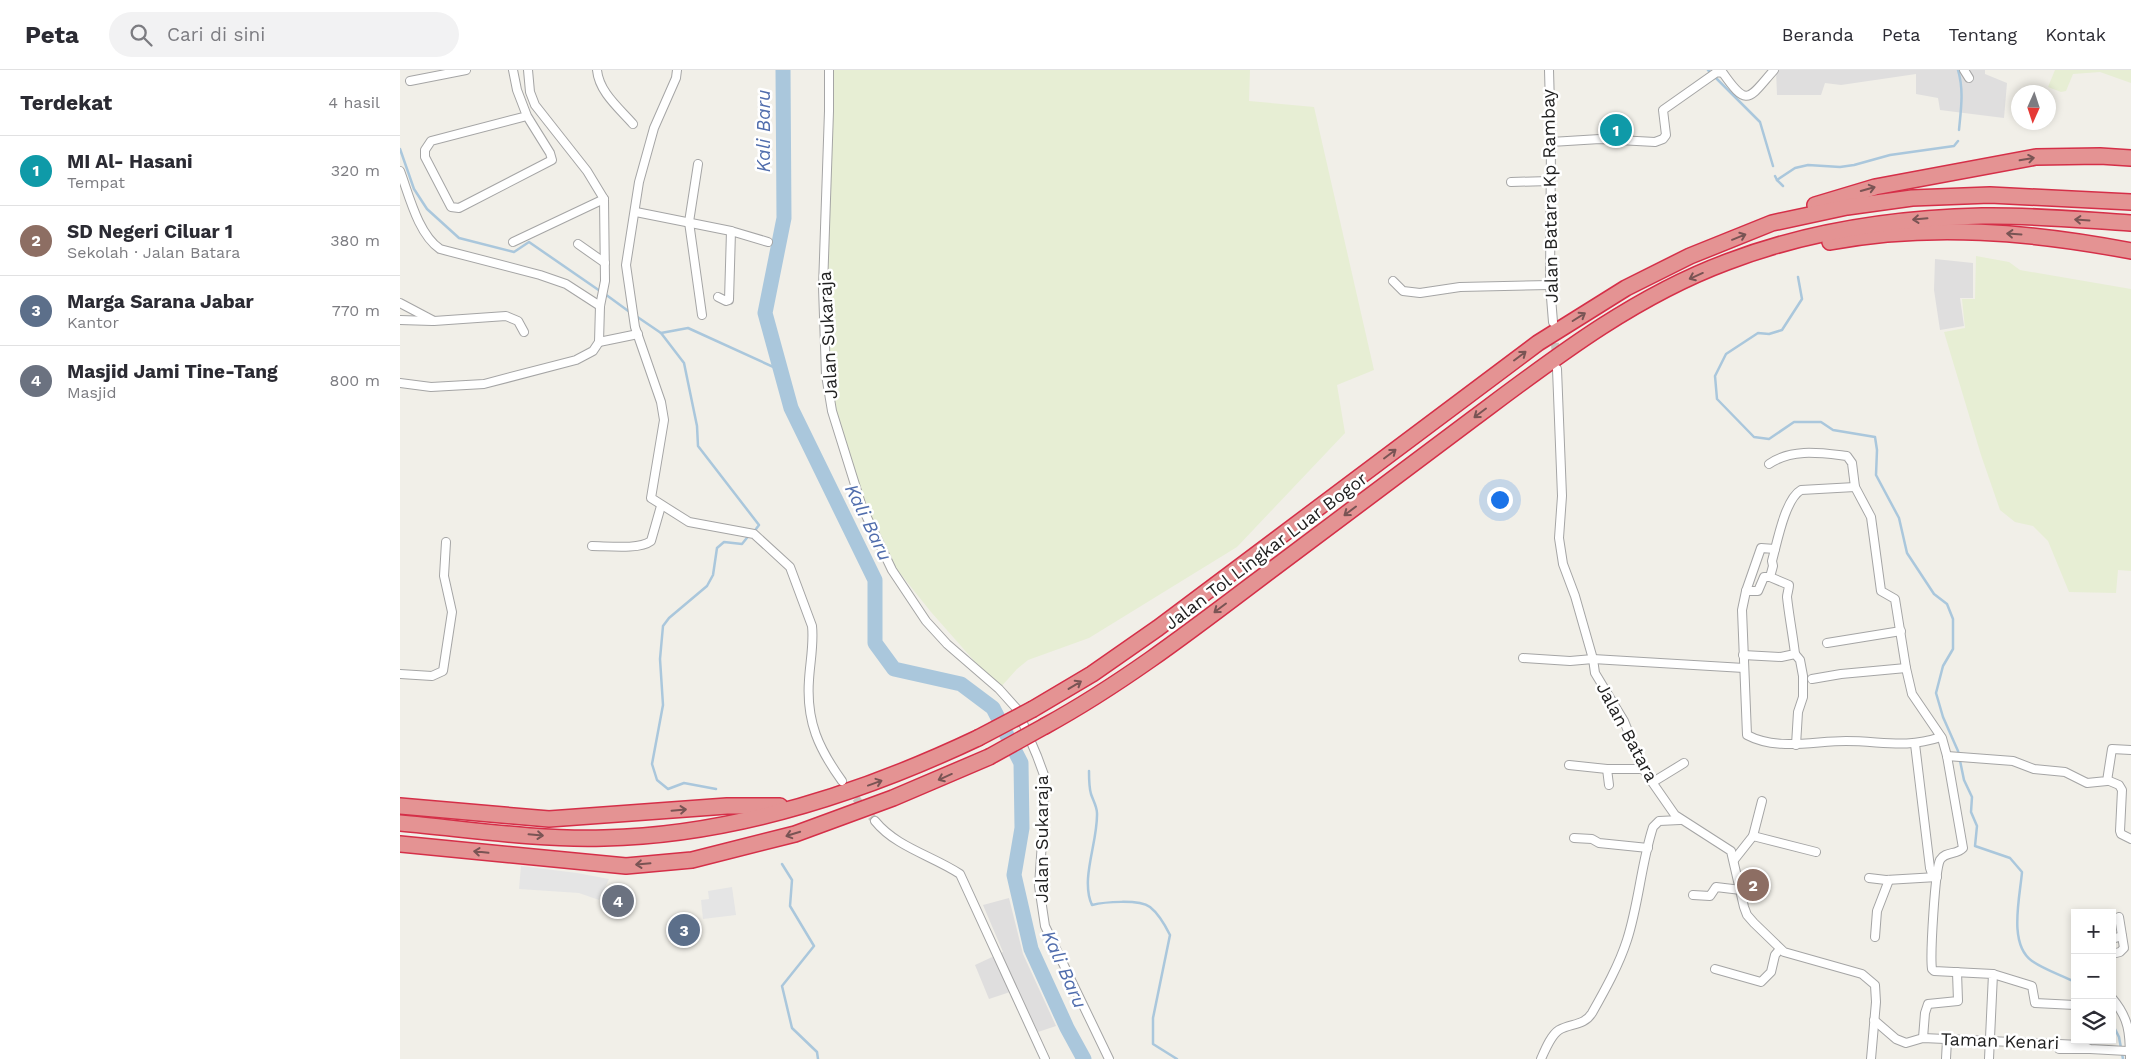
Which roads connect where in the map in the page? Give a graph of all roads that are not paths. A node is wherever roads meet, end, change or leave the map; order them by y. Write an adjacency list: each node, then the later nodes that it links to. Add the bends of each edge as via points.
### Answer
1 (466, 70): 11 (street)
2 (512, 70): 12 (street)
3 (528, 70): 20 (street, via 535,105 587,171)
4 (597, 70): 13 (street, via 605,92)
5 (677, 70): 22 (street, via 654,128 639,182)
6 (828, 70): 113 (street, Jalan Sukaraja, via 823,295 826,375 832,410 862,507 892,570 926,620 1017,709 1038,756 1044,775 1039,886 1045,926)
7 (1549, 70): 14 (street, Jalan Batara Kp Rambay)
8 (1774, 70): 14 (street, via 1747,96 1736,92 1723,73 1717,72 1663,110 1667,133 1655,142 1600,139)
9 (1964, 70): 10 (street)
10 (1969, 78)
11 (410, 81)
12 (527, 116): 12 (street, via 431,140 424,150 425,157 451,207 459,208 552,160)
13 (633, 124)
14 (1552, 142): 18 (street, Jalan Batara Kp Rambay)
15 (2131, 158): 24 (highway, one-way to 15, via 1809,207 1875,187 2036,158)
16 (698, 164): 23 (street)
17 (400, 170): 36 (street, via 422,228 440,249 540,275)
18 (1550, 181): 19 (street); 34 (street, Jalan Batara Kp Rambay)
19 (1511, 182)
20 (604, 199): 27 (street); 32 (street)
21 (2131, 202): 24 (highway, Jalan Tol Lingkar Luar Bogor, via 1990,195 1912,198 1847,207)
22 (636, 212): 23 (street); 42 (street, via 626,265)
23 (689, 222): 26 (street); 38 (street)
24 (1772, 223): 80 (highway, Jalan Tol Lingkar Luar Bogor, one-way to 24, bridge, via 885,779 978,738 1092,674 1151,634 1538,343 1652,274)
25 (2131, 223): 31 (highway, Jalan Tol Lingkar Luar Bogor, one-way to 31, via 1986,216 1888,222 1794,241)
26 (731, 231): 28 (street); 35 (street, via 728,300)
27 (513, 242)
28 (768, 242)
29 (578, 244): 32 (street)
30 (2131, 251): 31 (highway, one-way to 31, via 2033,235 1943,231 1833,241)
31 (1726, 262): 87 (highway, Jalan Tol Lingkar Luar Bogor, one-way to 87, bridge, via 1616,317 1533,374 1169,647 1105,691 990,757 893,798 795,834 692,860 626,866)
32 (605, 264): 36 (street)
33 (1393, 281): 34 (street, via 1403,291 1420,293 1460,287)
34 (1550, 285): 41 (street, Jalan Batara Kp Rambay)
35 (718, 297)
36 (602, 303): 44 (street)
37 (400, 304): 40 (street)
38 (702, 315)
39 (400, 320): 40 (street)
40 (434, 321): 43 (street, via 506,316 518,321)
41 (1553, 322)
42 (636, 330): 44 (street); 49 (street, via 664,420 650,494)
43 (524, 332)
44 (599, 342): 46 (street, via 593,351 576,360 484,384 432,387)
45 (1557, 369): 60 (street, via 1562,496 1559,538)
46 (400, 383)
47 (1770, 464): 48 (street, via 1790,453 1847,456 1852,463)
48 (1855, 486): 52 (street, via 1797,492); 55 (street, via 1871,517 1881,591 1895,599)
49 (661, 506): 51 (street, via 648,543 640,546); 75 (street, via 689,522 751,533 790,567 812,626 808,690 812,720 818,744)
50 (446, 542): 63 (street, via 444,576 452,612 443,670 432,676)
51 (592, 546)
52 (1775, 549): 53 (street); 54 (street, via 1761,548)
53 (1770, 577): 54 (street, via 1764,577 1758,591); 57 (street, via 1789,585 1787,597)
54 (1746, 591): 58 (street, via 1742,621)
55 (1902, 631): 56 (street); 62 (street)
56 (1827, 643)
57 (1795, 654): 58 (street, via 1781,657); 67 (street, via 1800,660 1803,676)
58 (1743, 655): 61 (street)
59 (1522, 658): 60 (street)
60 (1593, 659): 61 (street); 73 (street, Jalan Batara, via 1595,673 1624,722)
61 (1744, 668): 67 (street, via 1747,735 1756,740)
62 (1906, 668): 64 (street); 65 (street, via 1912,694)
63 (400, 674)
64 (1812, 679)
65 (1941, 737): 66 (street); 69 (street)
66 (1915, 744): 67 (street, via 1846,741); 91 (street, via 1930,868)
67 (1796, 745)
68 (2131, 750): 74 (street, via 2112,749)
69 (1950, 756): 74 (street, via 2013,761 2034,769 2065,772 2088,783); 91 (street, via 1963,848 1942,857)
70 (1684, 763): 76 (street)
71 (1568, 765): 72 (street)
72 (1607, 769): 73 (street); 77 (street)
73 (1644, 769): 76 (street, Jalan Batara)
74 (2107, 780): 86 (street, via 2122,790 2120,831)
75 (842, 781)
76 (1653, 782): 81 (street, Jalan Batara)
77 (1609, 786)
78 (1762, 801): 84 (street)
79 (400, 806): 80 (highway, one-way to 80, via 549,819 727,806)
80 (802, 806): 83 (highway, Jalan Tol Lingkar Luar Bogor, one-way to 80, via 542,836 604,838 744,821)
81 (1680, 820): 88 (street, via 1656,823); 90 (street, Jalan Batara, via 1727,847)
82 (875, 821): 112 (street, via 890,836 960,874)
83 (400, 822)
84 (1753, 836): 89 (street); 90 (street)
85 (1574, 838): 88 (street)
86 (2131, 839)
87 (400, 844)
88 (1648, 848): 114 (street, via 1627,940 1610,980 1589,1019 1558,1030)
89 (1816, 852)
90 (1734, 860): 94 (street, Jalan Batara)
91 (1935, 877): 93 (street); 103 (street, via 1932,969)
92 (1869, 878): 93 (street)
93 (1889, 880): 98 (street, via 1877,911)
94 (1741, 890): 95 (street, via 1716,887 1710,896); 100 (street, Jalan Batara, via 1748,914)
95 (1693, 895)
96 (2119, 917): 97 (street)
97 (2122, 936): 99 (street); 101 (street, via 2124,948)
98 (1875, 937)
99 (2116, 938)
100 (1780, 949): 102 (street, via 1771,972 1761,982); 107 (street, Jalan Batara, via 1862,974 1875,986)
101 (2116, 953)
102 (1715, 969)
103 (1957, 972): 104 (street); 108 (street, Taman Kenari, via 1958,1001 1930,1003 1924,1013)
104 (1993, 974): 106 (street, via 2032,986 2034,1002); 110 (street)
105 (2113, 999): 111 (street, via 2128,1023)
106 (2071, 1005)
107 (1874, 1020): 108 (street, via 1904,1043); 115 (street)
108 (1923, 1038): 109 (street, Taman Kenari)
109 (1947, 1040): 110 (street, Taman Kenari); 116 (street)
110 (1990, 1042): 111 (street, Taman Kenari); 117 (street)
111 (2129, 1052)
112 (1045, 1059)
113 (1109, 1059)
114 (1541, 1059)
115 (1870, 1059)
116 (1946, 1059)
117 (1989, 1059)

